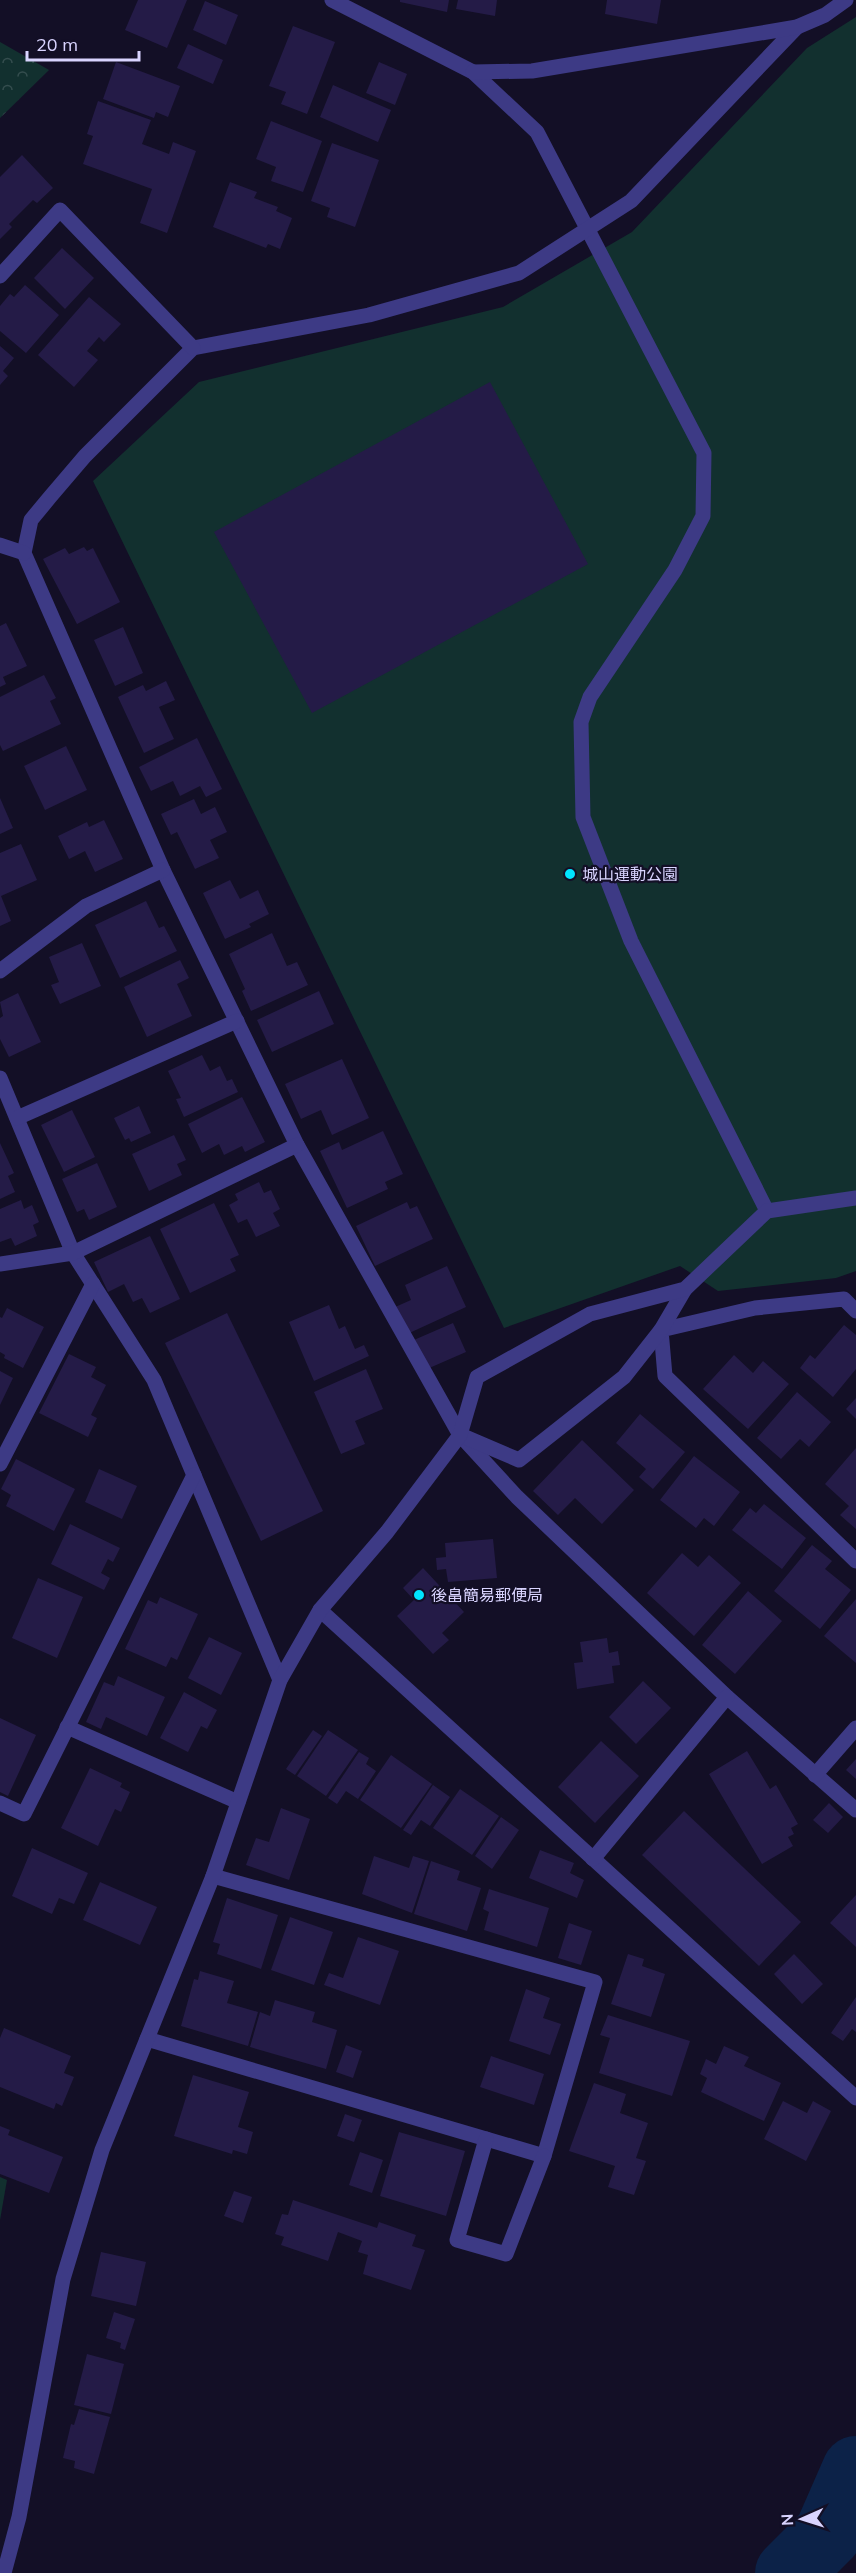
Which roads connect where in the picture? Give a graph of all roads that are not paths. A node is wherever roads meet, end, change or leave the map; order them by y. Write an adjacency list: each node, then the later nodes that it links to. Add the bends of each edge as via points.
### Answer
1 (332, 0): 4 (street)
2 (846, 0): 3 (street, via 825,15)
3 (797, 27): 4 (street, via 532,71); 5 (street, via 631,201)
4 (473, 72): 5 (street, via 537,132)
5 (589, 228): 7 (street, via 519,273 369,315); 17 (street, via 704,453 704,505 703,516 675,570 590,697 581,722 583,817 631,940)
6 (0, 276): 7 (street, via 60,210)
7 (193, 348): 9 (street, via 85,456 31,520)
8 (0, 545): 9 (street)
9 (24, 553): 10 (street)
10 (163, 870): 11 (street, via 86,906); 12 (street)
11 (0, 971)
12 (237, 1021): 14 (street); 15 (street)
13 (0, 1078): 14 (street)
14 (16, 1118): 18 (street)
15 (297, 1145): 18 (street); 24 (street)
16 (856, 1198): 17 (street)
17 (767, 1211): 21 (street)
18 (74, 1253): 19 (street); 20 (street)
19 (0, 1264)
20 (93, 1284): 25 (street); 26 (street, via 154,1380)
21 (685, 1289): 23 (street); 24 (street, via 590,1314 477,1377)
22 (856, 1311): 23 (street, via 844,1299 799,1303 755,1308)
23 (661, 1330): 24 (street, via 624,1377 519,1460); 27 (street, via 665,1376)
24 (460, 1435): 28 (street, via 387,1532); 30 (street, via 517,1497)
25 (0, 1464)
26 (194, 1474): 29 (street); 31 (street)
27 (856, 1561)
28 (320, 1610): 29 (street); 37 (street)
29 (280, 1680): 34 (street)
30 (727, 1697): 33 (street); 37 (street)
31 (67, 1728): 34 (street); 35 (street, via 24,1814)
32 (856, 1728): 33 (street)
33 (816, 1775): 36 (street)
34 (238, 1802): 38 (street)
35 (0, 1803)
36 (856, 1810)
37 (592, 1859): 40 (street)
38 (213, 1876): 39 (street); 42 (street, via 595,1982)
39 (147, 2039): 41 (street); 43 (street, via 102,2150 63,2279 20,2517)
40 (856, 2098)
41 (486, 2139): 42 (street); 42 (street, via 457,2240 506,2254)
42 (544, 2156)
43 (4, 2573)

